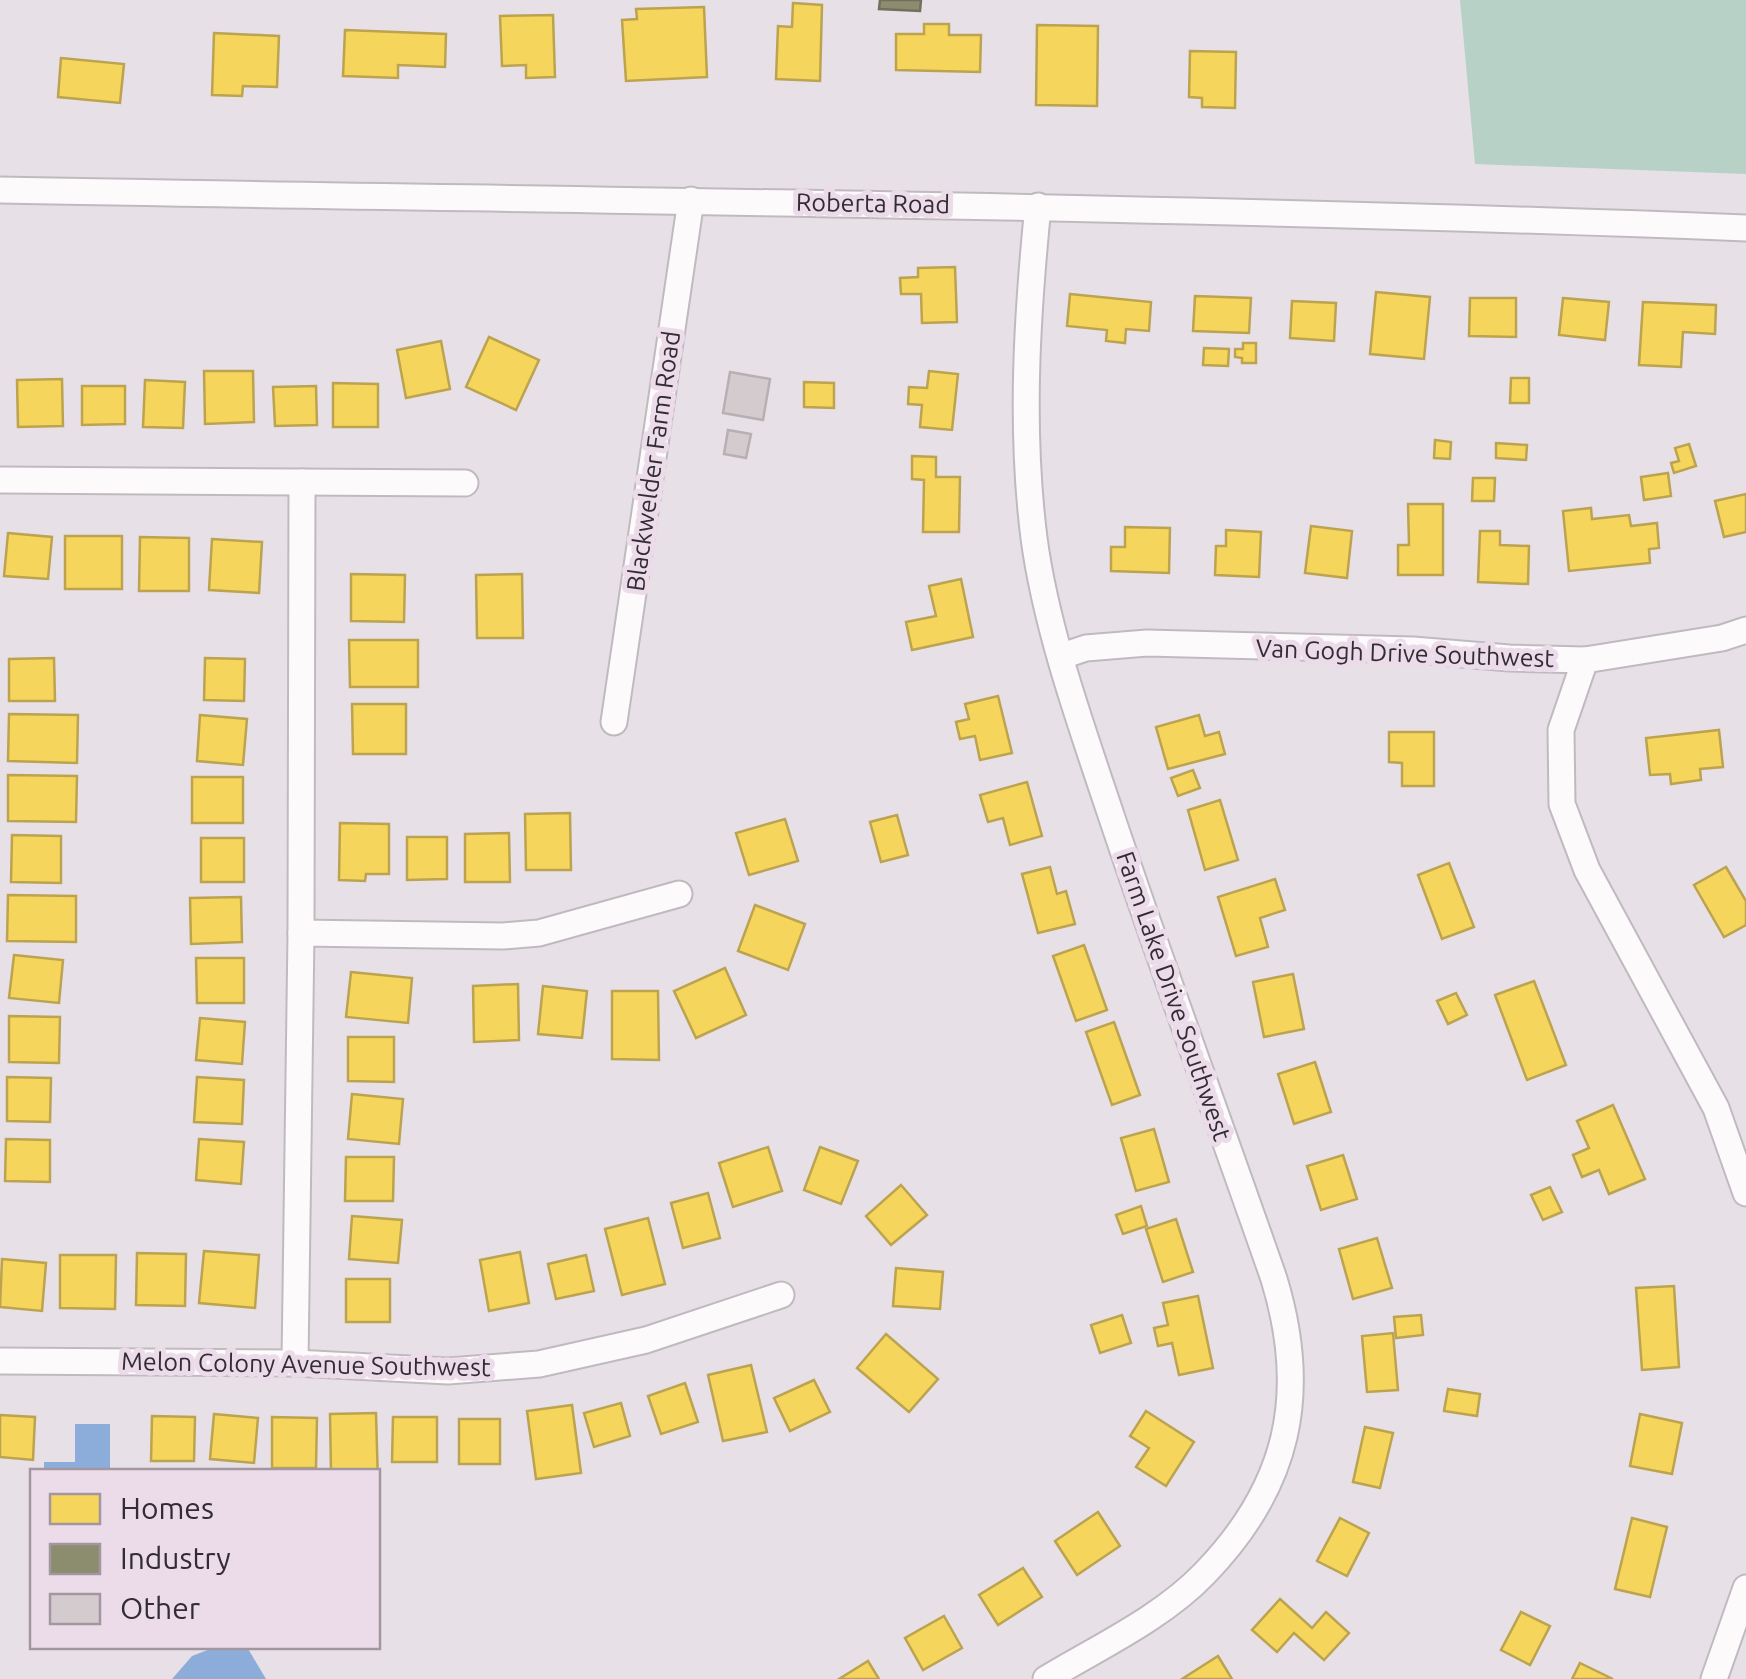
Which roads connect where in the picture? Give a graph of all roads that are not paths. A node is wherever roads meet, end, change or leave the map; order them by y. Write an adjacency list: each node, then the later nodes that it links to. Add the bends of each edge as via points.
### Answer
1 (0, 190): 2 (street, Roberta Road)
2 (691, 200): 3 (street, Roberta Road); 11 (street, Blackwelder Farm Road)
3 (1038, 206): 4 (street, Roberta Road); 9 (street, Farm Lake Drive Southwest, via 1027,317 1027,454 1034,539)
4 (1746, 228)
5 (0, 480): 6 (street)
6 (302, 482): 7 (street); 13 (street)
7 (465, 483)
8 (1746, 630): 10 (street, Van Gogh Drive Southwest)
9 (1062, 656): 10 (street, Van Gogh Drive Southwest, via 1147,644); 19 (street, Farm Lake Drive Southwest, via 1122,850 1274,1279 1291,1362 1284,1441 1253,1514 1204,1575 1149,1618)
10 (1585, 660): 14 (street, via 1562,730 1562,804 1587,870 1716,1108)
11 (614, 722)
12 (679, 894): 13 (street, via 503,936)
13 (301, 933): 17 (street)
14 (1746, 1193)
15 (782, 1295): 17 (street, Melon Colony Avenue Southwest, via 646,1340 539,1364 448,1370)
16 (0, 1361): 17 (street, Melon Colony Avenue Southwest)
17 (294, 1362)
18 (1746, 1588): 20 (street)
19 (1046, 1679)
20 (1714, 1679)

